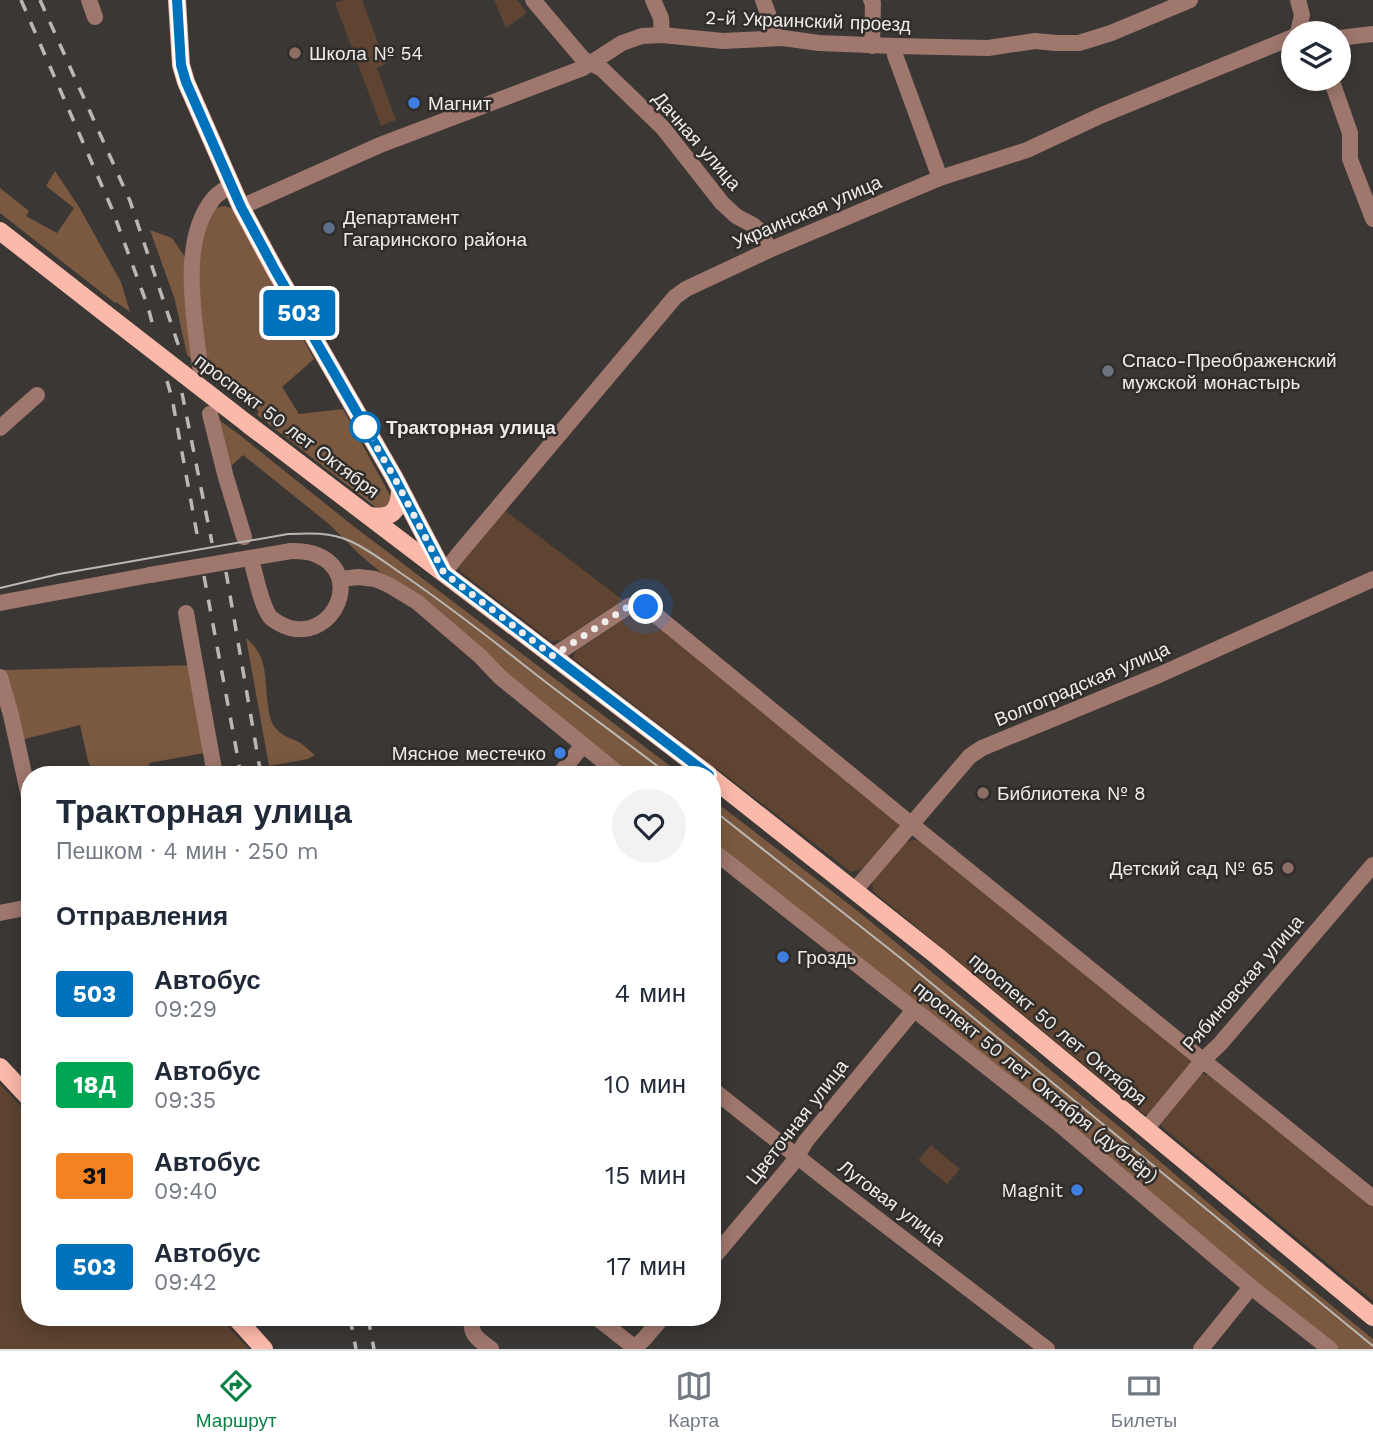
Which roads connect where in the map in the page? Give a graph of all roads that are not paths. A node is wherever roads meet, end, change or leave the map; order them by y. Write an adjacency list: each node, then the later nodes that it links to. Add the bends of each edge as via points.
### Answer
1 (89, 0): 10 (street)
2 (177, 0): 22 (main road, via 181,65)
3 (533, 0): 19 (street, Дачная улица)
4 (653, 0): 13 (street)
5 (763, 0): 15 (street, via 774,30)
6 (1190, 0): 9 (street, 2-й Украинский проезд)
7 (1298, 0): 11 (street)
8 (873, 1): 17 (street)
9 (1162, 5): 18 (street, 2-й Украинский проезд, via 1111,33 1079,43 1035,41 988,48)
10 (95, 17)
11 (1301, 21)
12 (1373, 34): 14 (street)
13 (662, 35): 15 (street, 2-й Украинский проезд, via 723,41); 19 (street, 2-й Украинский проезд, via 622,43)
14 (1351, 37)
15 (772, 38): 17 (street, 2-й Украинский проезд)
16 (1281, 42): 21 (street, Украинская улица, via 1027,150)
17 (872, 46): 18 (street, 2-й Украинский проезд)
18 (894, 46): 21 (street)
19 (590, 64): 23 (street, 2-й Украинский проезд, via 380,145); 26 (street, Дачная улица, via 602,69 663,128 722,203 761,232)
20 (1335, 91): 24 (street, via 1350,133 1350,159)
21 (940, 178): 26 (street, Украинская улица)
22 (231, 185): 23 (main road); 27 (street, via 215,197 203,216 193,250)
23 (241, 207): 31 (main road)
24 (1373, 219)
25 (0, 231): 32 (main road, проспект 50 лет Октября, bridge)
26 (769, 250): 35 (street, Украинская улица, via 675,297)
27 (200, 366)
28 (37, 394): 30 (street)
29 (210, 414): 33 (street)
30 (0, 428)
31 (400, 491): 32 (main road, via 399,503 390,514); 35 (main road)
32 (370, 516): 35 (main road, проспект 50 лет Октября)
33 (244, 537)
34 (253, 567): 36 (street, via 271,618 294,629 324,622 337,606)
35 (444, 573): 40 (main road, проспект 50 лет Октября)
36 (341, 579): 38 (street, bridge, via 329,562 316,554 290,551); 42 (street, via 375,579 417,602)
37 (1373, 579): 49 (street, Волгоградская улица, via 1160,675 982,748)
38 (0, 603)
39 (186, 613): 44 (street)
40 (553, 656): 47 (main road, проспект 50 лет Октября); 49 (street, via 629,606 646,607)
41 (0, 677): 43 (street)
42 (583, 745): 45 (street); 46 (street)
43 (22, 766)
44 (213, 766)
45 (566, 766)
46 (609, 766)
47 (698, 766)
48 (721, 784): 52 (main road, проспект 50 лет Октября)
49 (911, 824): 52 (street, Волгоградская улица); 56 (street)
50 (721, 856): 55 (street, проспект 50 лет Октября (дублёр))
51 (1373, 864): 56 (street, Рябиновская улица)
52 (855, 890): 60 (main road, проспект 50 лет Октября)
53 (21, 909): 54 (street)
54 (0, 913)
55 (914, 1010): 61 (street, Цветочная улица); 64 (street, проспект 50 лет Октября (дублёр), via 1059,1124)
56 (1203, 1060): 60 (street, Рябиновская улица); 62 (street)
57 (0, 1067): 58 (main road)
58 (21, 1089)
59 (721, 1095): 61 (street, Луговая улица)
60 (1146, 1129): 65 (main road, проспект 50 лет Октября)
61 (796, 1156): 63 (street, Цветочная улица); 73 (street, Луговая улица)
62 (1373, 1198)
63 (721, 1248)
64 (1251, 1287): 74 (street); 75 (street, проспект 50 лет Октября (дублёр))
65 (1373, 1317)
66 (243, 1326): 71 (main road)
67 (471, 1326): 72 (street, via 474,1336)
68 (607, 1326): 70 (street)
69 (655, 1326): 70 (street)
70 (634, 1348)
71 (264, 1349)
72 (491, 1349)
73 (1047, 1349)
74 (1201, 1349)
75 (1330, 1349)

